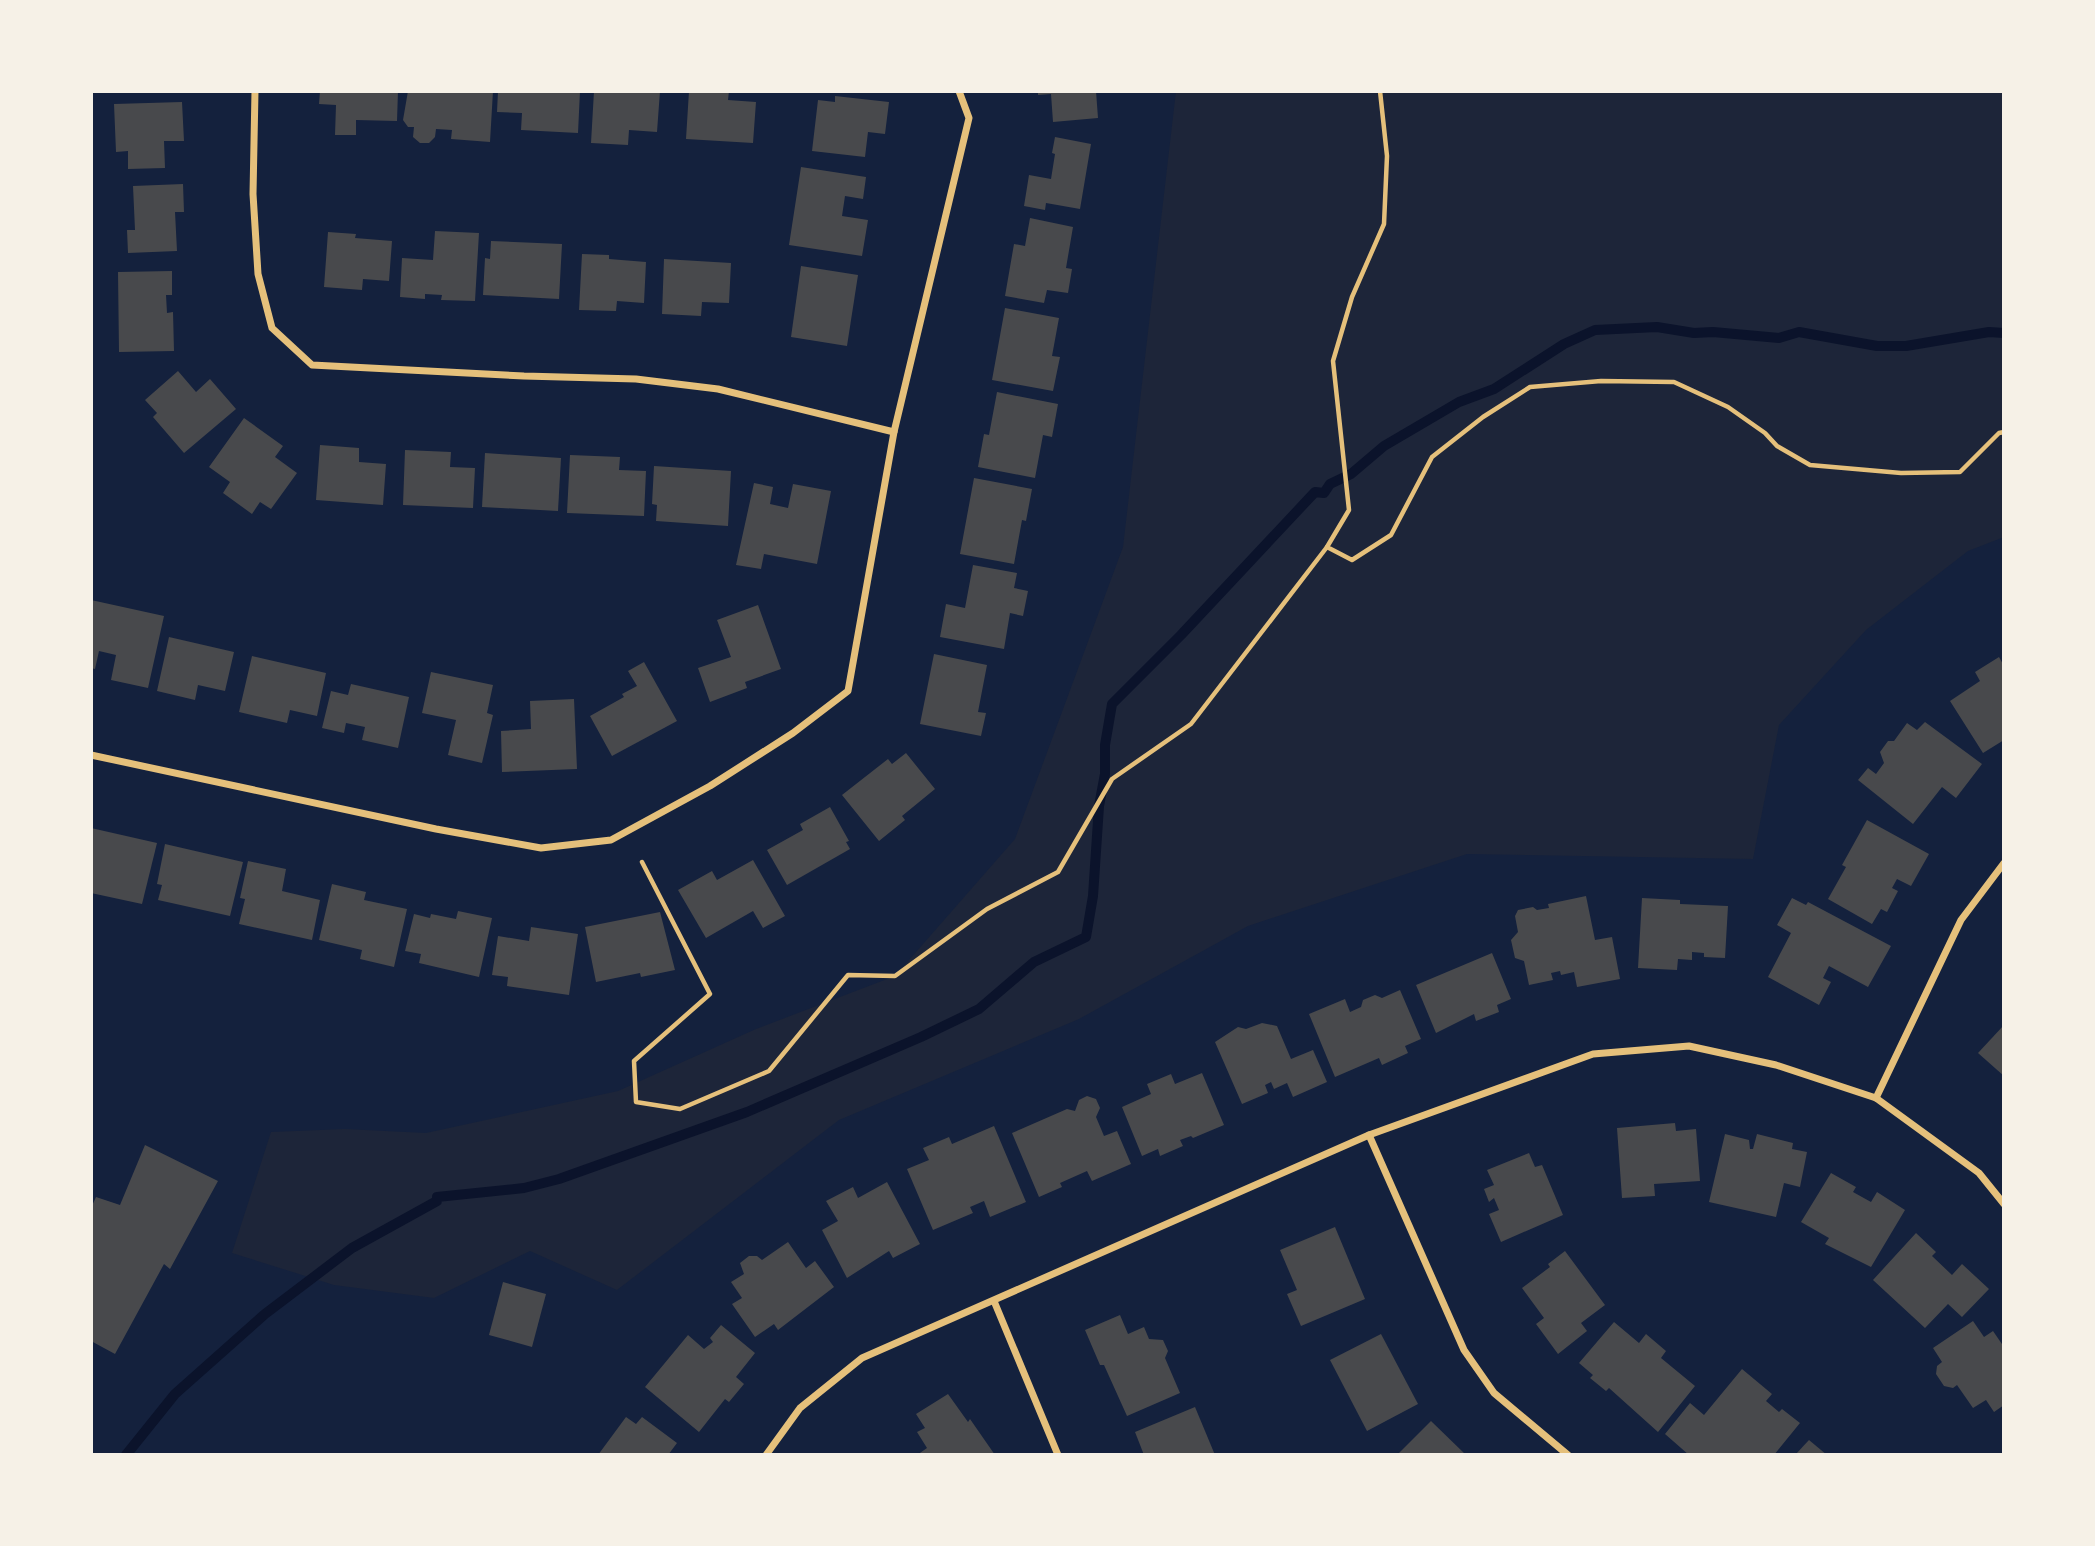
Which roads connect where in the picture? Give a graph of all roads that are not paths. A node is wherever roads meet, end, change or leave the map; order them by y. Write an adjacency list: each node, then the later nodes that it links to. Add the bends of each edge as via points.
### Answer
1 (255, 91): 3 (street, via 253,194 258,274 272,328 312,365 636,379 718,389)
2 (959, 91): 3 (street, via 969,118)
3 (894, 432): 4 (street, via 848,691 710,786 611,839 541,848)
4 (91, 755)
5 (2004, 863): 6 (street, via 1961,919)
6 (1876, 1098): 7 (street, via 1776,1065 1689,1046 1592,1054); 8 (street, via 1979,1173)
7 (1369, 1135): 9 (street); 12 (street, via 1464,1350 1494,1393)
8 (2004, 1205)
9 (994, 1301): 10 (street, via 862,1358 800,1408); 11 (street)
10 (766, 1455)
11 (1058, 1455)
12 (1568, 1455)

